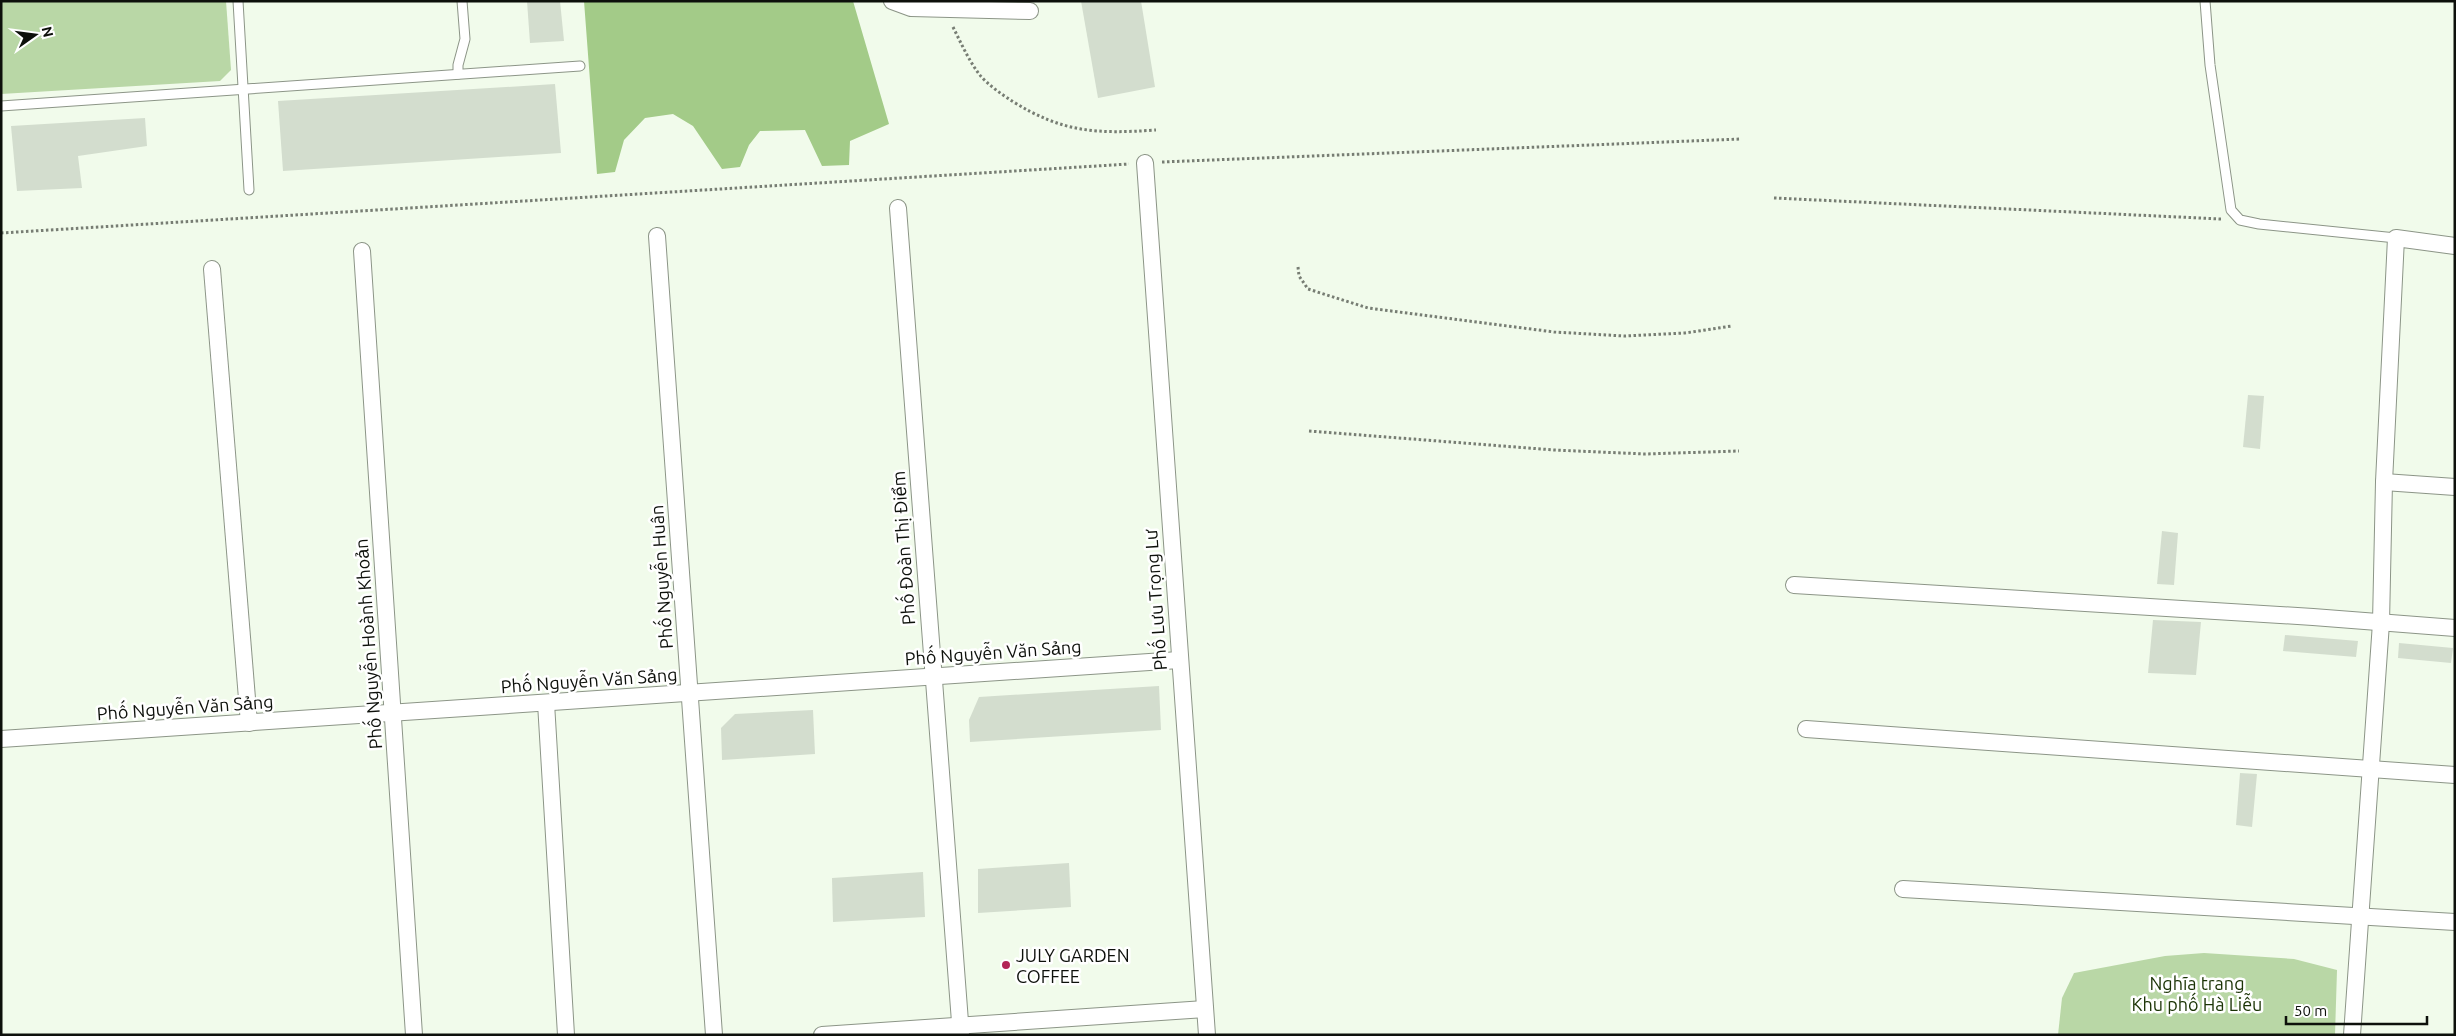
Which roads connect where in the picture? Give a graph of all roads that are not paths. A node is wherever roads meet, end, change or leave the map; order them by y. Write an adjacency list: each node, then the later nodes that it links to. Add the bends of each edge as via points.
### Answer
1 (238, 1): 8 (lane)
2 (462, 1): 7 (lane, via 465,39)
3 (892, 1): 5 (street, via 911,8)
4 (2205, 1): 14 (lane, via 2210,65 2231,210 2240,220)
5 (1030, 11)
6 (580, 66): 7 (lane)
7 (458, 74): 8 (lane)
8 (243, 89): 9 (lane); 11 (lane)
9 (1, 106)
10 (1145, 163): 23 (street, Phố Lưu Trọng Lư)
11 (249, 190)
12 (898, 208): 24 (street, Phố Đoàn Thị Điểm)
13 (657, 236): 25 (street, Phố Nguyễn Huân)
14 (2396, 238): 15 (street); 18 (street)
15 (2455, 246)
16 (362, 251): 27 (street, Phố Nguyễn Hoành Khoản)
17 (212, 270): 28 (street)
18 (2384, 482): 19 (street); 21 (street)
19 (2455, 487)
20 (1794, 584): 21 (street)
21 (2381, 623): 22 (street); 31 (street)
22 (2455, 628)
23 (1179, 660): 24 (street, Phố Nguyễn Văn Sảng); 36 (street, Phố Lưu Trọng Lư)
24 (933, 676): 25 (street, Phố Nguyễn Văn Sảng); 37 (street, Phố Đoàn Thị Điểm)
25 (690, 693): 26 (street, Phố Nguyễn Văn Sảng); 40 (street, Phố Nguyễn Huân)
26 (546, 703): 27 (street, Phố Nguyễn Văn Sảng); 39 (street)
27 (392, 713): 28 (street, Phố Nguyễn Văn Sảng); 38 (street, Phố Nguyễn Hoành Khoản)
28 (249, 723): 30 (street, Phố Nguyễn Văn Sảng)
29 (1806, 729): 31 (street)
30 (1, 739)
31 (2371, 770): 32 (street); 34 (street)
32 (2455, 775)
33 (1903, 889): 34 (street)
34 (2361, 916): 35 (street); 43 (street)
35 (2455, 922)
36 (1206, 1009): 37 (street); 42 (street, Phố Lưu Trọng Lư)
37 (961, 1030): 41 (street)
38 (414, 1035)
39 (566, 1035)
40 (714, 1035)
41 (822, 1035)
42 (1207, 1035)
43 (2352, 1035)

